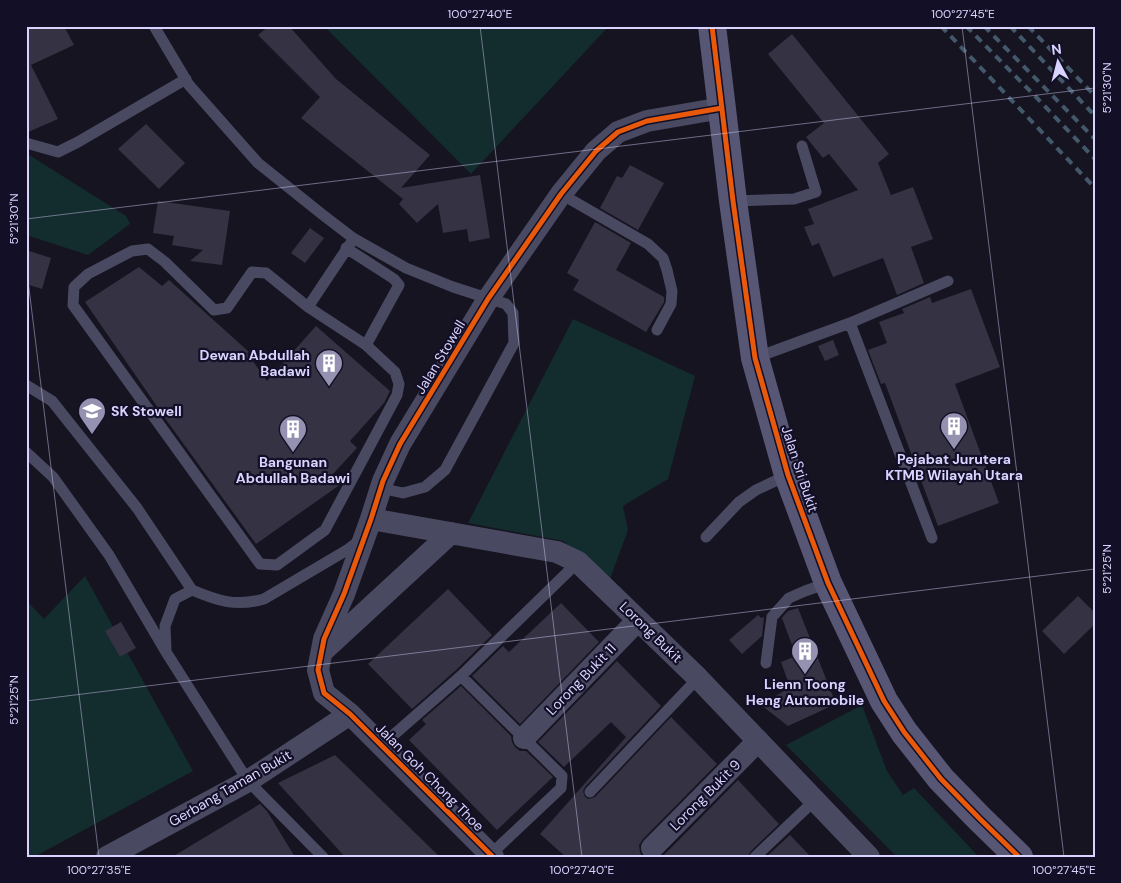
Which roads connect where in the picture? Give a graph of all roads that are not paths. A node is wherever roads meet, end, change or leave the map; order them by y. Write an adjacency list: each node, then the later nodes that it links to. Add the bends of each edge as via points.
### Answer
1 (154, 26): 3 (lane)
2 (712, 26): 4 (street, Jalan Sri Bukit)
3 (186, 79): 5 (lane, via 58,152); 9 (lane, via 258,162)
4 (722, 108): 7 (street, Jalan Stowell, via 647,121 618,132 596,151); 8 (street, Jalan Sri Bukit)
5 (26, 142)
6 (802, 146): 8 (lane, via 816,192 794,199)
7 (561, 194): 12 (street, Jalan Stowell); 15 (lane, via 648,244 663,258 672,291 671,304)
8 (733, 201): 17 (street, Jalan Sri Bukit)
9 (353, 238): 10 (lane); 12 (lane, via 406,268)
10 (346, 248): 13 (lane); 16 (lane, via 399,285)
11 (948, 281): 14 (lane)
12 (488, 299): 21 (street, Jalan Stowell, via 400,444); 21 (lane, via 506,304 513,313 514,343 445,470 425,487 403,493)
13 (308, 307): 16 (lane); 16 (lane, via 266,273 252,272 227,308 214,310 148,249 132,252 88,274 74,287 73,305 260,564 277,565 325,530 397,395 399,384 395,372)
14 (850, 322): 17 (lane); 25 (lane)
15 (657, 330)
16 (366, 345)
17 (755, 358): 20 (street, Jalan Sri Bukit)
18 (28, 387): 28 (lane, via 52,401 137,508)
19 (26, 452): 30 (lane, via 53,477 110,554)
20 (788, 475): 24 (lane, via 738,502); 27 (street, Jalan Sri Bukit)
21 (380, 488): 22 (street, Jalan Stowell)
22 (368, 527): 23 (street, Lorong Bukit); 28 (lane, via 347,550 264,599 235,603 212,599); 31 (street, Jalan Stowell)
23 (451, 533): 26 (street, Lorong Bukit, via 557,552); 31 (street)
24 (706, 537)
25 (932, 538)
26 (578, 562): 29 (street, Lorong Bukit); 33 (lane)
27 (828, 583): 32 (lane, via 789,598 772,617); 48 (street, Jalan Sri Bukit, via 884,702 904,732 941,779)
28 (192, 590): 30 (lane, via 175,600 165,626)
29 (638, 620): 34 (street, Lorong Bukit); 36 (street, Lorong Bukit 11)
30 (166, 652): 39 (lane)
31 (321, 653): 35 (street, Jalan Stowell, via 318,670 324,693)
32 (766, 663)
33 (461, 676): 36 (lane); 38 (lane)
34 (698, 678): 37 (street, Lorong Bukit); 40 (lane)
35 (350, 714): 38 (street, Jalan Goh Chong Thoe); 39 (street, Gerbang Taman Bukit)
36 (524, 738): 43 (lane, via 562,776 561,788)
37 (758, 741): 41 (street, Lorong Bukit); 42 (street, Lorong Bukit 9)
38 (382, 745): 43 (street, Jalan Goh Chong Thoe)
39 (248, 781): 44 (street, Gerbang Taman Bukit); 45 (lane)
40 (590, 792)
41 (815, 800): 46 (lane); 47 (street, Lorong Bukit)
42 (652, 848)
43 (492, 855)
44 (107, 857)
45 (323, 857)
46 (755, 857)
47 (869, 857)
48 (1020, 857)

